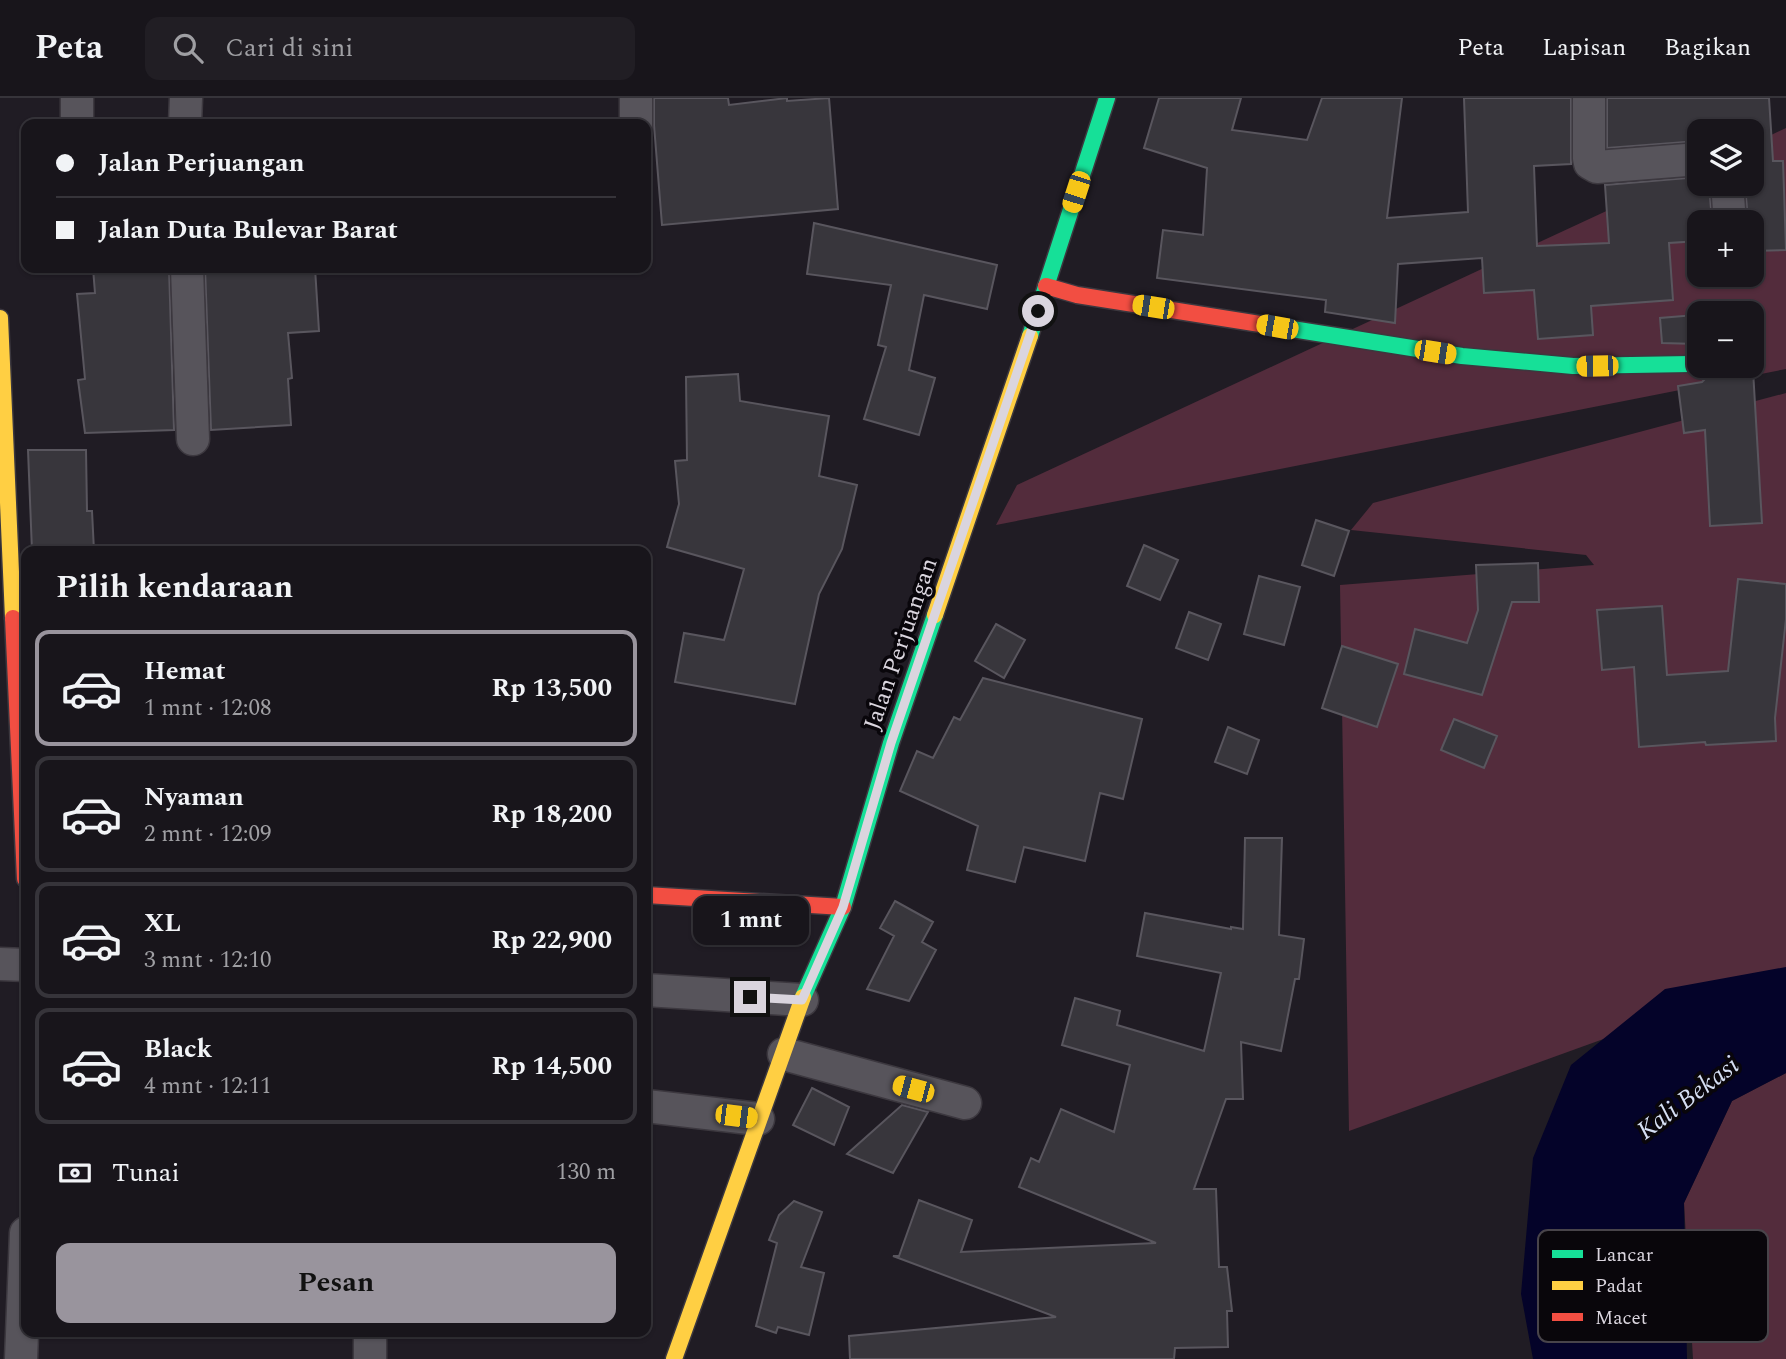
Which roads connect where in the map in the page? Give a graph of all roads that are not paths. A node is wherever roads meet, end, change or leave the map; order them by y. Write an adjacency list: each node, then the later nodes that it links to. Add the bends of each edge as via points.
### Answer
1 (77, 98): 6 (street)
2 (186, 98): 7 (street)
3 (636, 98): 8 (street)
4 (1107, 98): 11 (street, Jalan Perjuangan)
5 (1589, 98): 9 (street, via 1589,158 1593,165)
6 (77, 119)
7 (186, 119)
8 (636, 119)
9 (1687, 160)
10 (187, 273): 14 (street)
11 (1046, 286): 13 (street, via 1077,295 1462,356 1573,366); 17 (street, Jalan Perjuangan, via 891,743)
12 (0, 318): 15 (street)
13 (1687, 364)
14 (193, 439)
15 (17, 879)
16 (651, 895): 17 (street)
17 (843, 907): 21 (street, Jalan Perjuangan)
18 (0, 964): 19 (street)
19 (21, 965)
20 (651, 990): 21 (street)
21 (802, 1000): 22 (street, Jalan Perjuangan)
22 (784, 1054): 23 (street); 25 (street, Jalan Perjuangan)
23 (965, 1103)
24 (651, 1107): 25 (street)
25 (758, 1119): 30 (street, Jalan Perjuangan)
26 (22, 1337): 28 (street)
27 (370, 1337): 29 (street)
28 (21, 1359)
29 (370, 1359)
30 (674, 1359)

